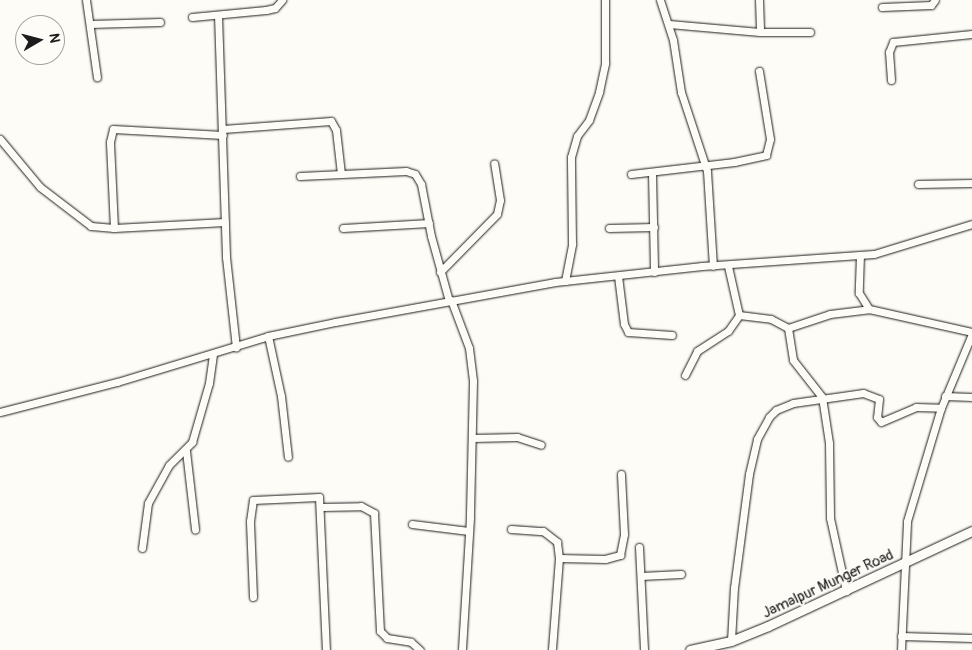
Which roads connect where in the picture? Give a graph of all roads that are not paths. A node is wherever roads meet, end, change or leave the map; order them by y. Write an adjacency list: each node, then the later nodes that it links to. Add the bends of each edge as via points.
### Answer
1 (86, 0): 11 (street)
2 (282, 0): 8 (street, via 280,5 266,10)
3 (605, 0): 42 (street, via 605,63 599,92 589,120 577,136 572,157 572,244)
4 (660, 0): 12 (street)
5 (759, 0): 13 (street)
6 (935, 0): 7 (street, via 931,5)
7 (882, 7)
8 (218, 15): 9 (street); 19 (street)
9 (192, 17)
10 (160, 22): 11 (street)
11 (90, 24): 17 (street)
12 (669, 24): 13 (street); 22 (street, via 681,92)
13 (760, 32): 14 (street)
14 (810, 32)
15 (972, 34): 18 (street, via 893,42 889,52)
16 (759, 71): 22 (street, via 769,152 754,159)
17 (97, 77)
18 (891, 80)
19 (223, 132): 24 (street, via 331,121 336,130); 29 (street); 33 (street, via 114,129 110,142)
20 (0, 139): 33 (street, via 53,199 91,226)
21 (494, 163): 39 (street, via 500,200 498,214)
22 (706, 164): 23 (street); 37 (street, via 712,206)
23 (652, 173): 25 (street); 32 (street)
24 (341, 174): 26 (street); 30 (street, via 411,172 421,184)
25 (631, 174)
26 (300, 176)
27 (972, 183): 28 (street)
28 (918, 184)
29 (225, 222): 33 (street); 51 (street)
30 (429, 223): 34 (street); 39 (street)
31 (972, 224): 36 (street, via 882,252)
32 (654, 227): 35 (street); 40 (street)
33 (114, 228)
34 (343, 228)
35 (609, 228)
36 (860, 255): 38 (street); 44 (street, via 859,293)
37 (713, 266): 38 (street); 40 (street)
38 (728, 266): 45 (street)
39 (440, 272): 43 (street)
40 (654, 272): 41 (street)
41 (618, 276): 42 (street); 48 (street, via 624,324 628,332)
42 (565, 281): 43 (street)
43 (450, 301): 49 (street); 59 (street, via 472,365)
44 (869, 309): 46 (street, via 830,314); 47 (street)
45 (739, 315): 46 (street, via 771,320); 53 (street, via 728,331 697,351)
46 (788, 328): 55 (street, via 793,360)
47 (972, 333): 50 (street)
48 (672, 335)
49 (268, 336): 51 (street); 62 (street, via 281,396)
50 (969, 346): 54 (street)
51 (236, 347): 52 (street)
52 (212, 354): 58 (street); 61 (street, via 209,383 192,442)
53 (685, 375)
54 (946, 396): 56 (street); 57 (street)
55 (822, 397): 57 (street, via 863,393 877,395 880,404 877,417 881,422 916,407); 76 (street, via 829,443 828,507); 80 (street, via 776,410 758,439 746,495)
56 (972, 397)
57 (941, 408): 73 (street, via 907,521)
58 (0, 412)
59 (473, 438): 60 (street, via 517,437); 68 (street)
60 (541, 445)
61 (186, 451): 66 (street); 71 (street, via 169,464 148,503)
62 (288, 457)
63 (621, 474): 72 (street, via 624,534 620,556 605,559)
64 (322, 507): 77 (street, via 321,499 315,496 253,500 250,521); 81 (street); 82 (street, via 361,506 374,512 380,631 387,638 411,642)
65 (412, 524): 68 (street)
66 (195, 529)
67 (510, 529): 72 (street, via 531,529 551,535 557,542)
68 (469, 531): 83 (street)
69 (972, 531): 73 (street, Jamalpur Munger Road)
70 (639, 547): 75 (street)
71 (142, 548)
72 (559, 558): 84 (street)
73 (904, 564): 76 (street, Jamalpur Munger Road); 78 (street)
74 (681, 574): 75 (street)
75 (641, 576): 85 (street)
76 (846, 591): 80 (street, Jamalpur Munger Road)
77 (253, 597)
78 (901, 636): 79 (street); 87 (street)
79 (972, 638)
80 (731, 641): 86 (street, Jamalpur Munger Road)
81 (326, 650)
82 (420, 650)
83 (462, 650)
84 (552, 650)
85 (644, 650)
86 (690, 650)
87 (901, 650)

